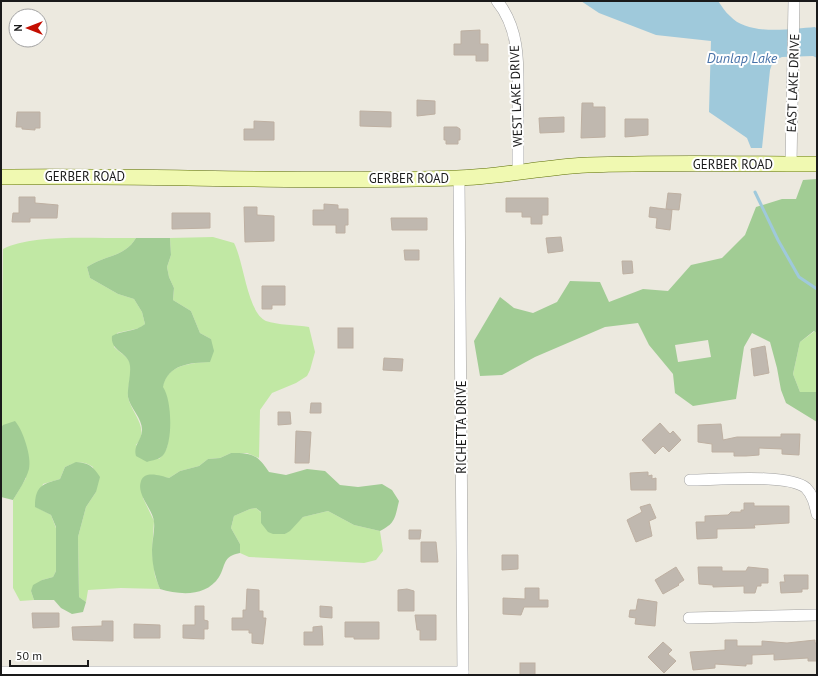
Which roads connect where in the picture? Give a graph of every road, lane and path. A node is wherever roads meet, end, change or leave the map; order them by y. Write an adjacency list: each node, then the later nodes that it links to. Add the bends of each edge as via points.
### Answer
1 (497, 1): 5 (street, WEST LAKE DRIVE, via 509,22 515,41 518,66)
2 (794, 1): 3 (street, EAST LAKE DRIVE)
3 (791, 164): 4 (street, GERBER ROAD); 5 (street, GERBER ROAD, via 586,165)
4 (817, 164)
5 (518, 171): 7 (street, GERBER ROAD)
6 (1, 176): 7 (street, GERBER ROAD)
7 (459, 178): 13 (street, RICHETTA DRIVE)
8 (690, 480): 9 (street, via 786,479 806,488)
9 (817, 514)
10 (817, 615): 11 (street)
11 (689, 618)
12 (1, 672): 13 (street)
13 (464, 673)

